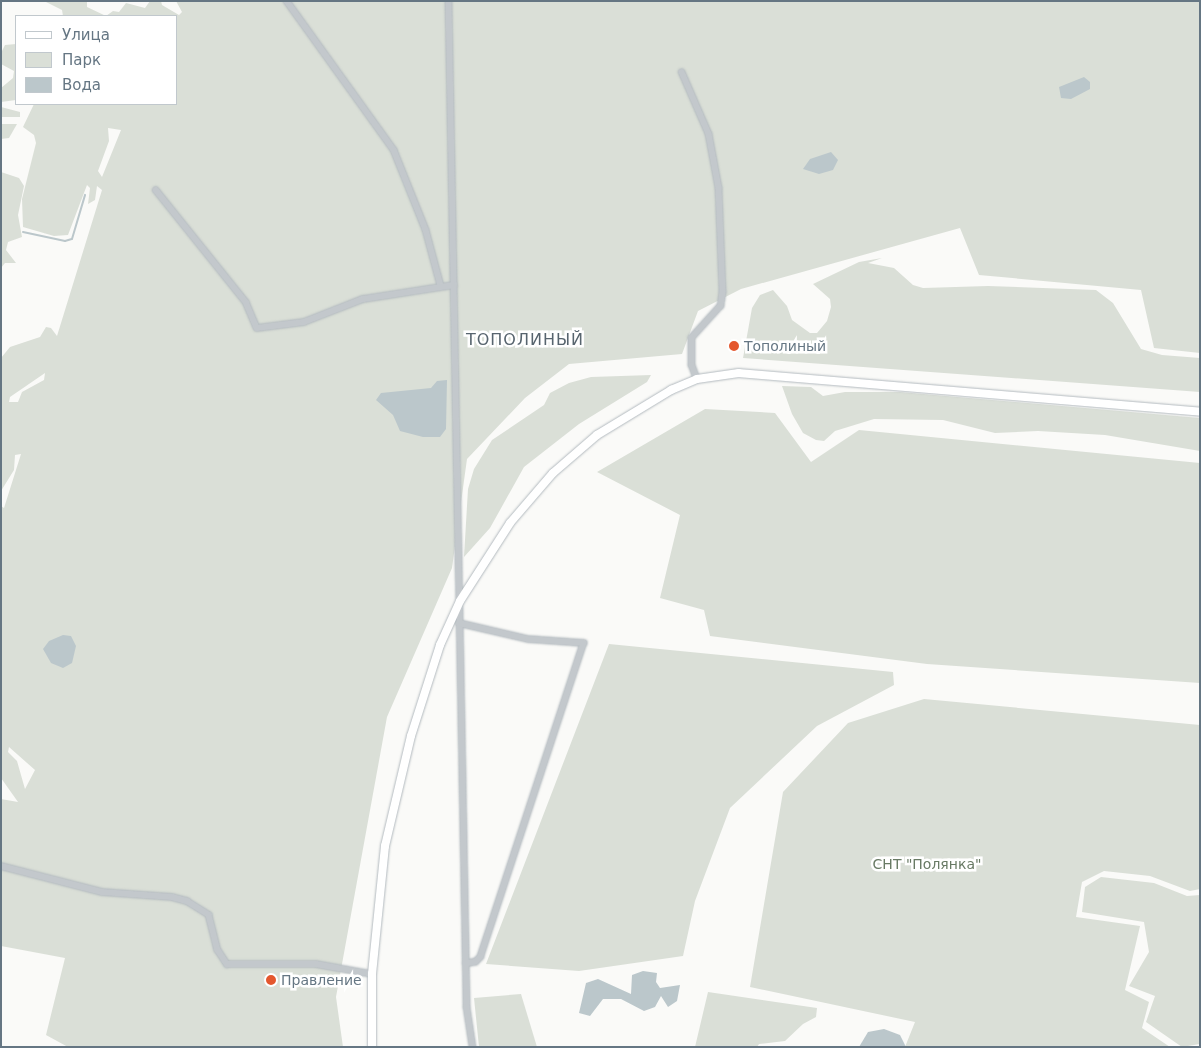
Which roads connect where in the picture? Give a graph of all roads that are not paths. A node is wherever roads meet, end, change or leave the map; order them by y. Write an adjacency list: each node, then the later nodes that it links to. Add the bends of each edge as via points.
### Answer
1 (287, 1): 6 (street, via 394,150 426,230)
2 (449, 1): 5 (street)
3 (682, 72): 7 (street, via 709,134 719,188 723,292 721,306 692,338 692,365)
4 (156, 190): 6 (street, via 246,302 257,328 304,322 363,299)
5 (454, 285): 6 (street); 9 (street)
6 (441, 286)
7 (697, 379): 8 (street, via 739,373 764,374); 9 (street, via 624,416 559,468 510,523)
8 (1200, 412)
9 (460, 601): 10 (street); 11 (street)
10 (450, 621): 11 (street); 14 (street, via 411,736 393,807 377,906)
11 (460, 623): 13 (street); 13 (street, via 514,633 528,639 584,643 481,957)
12 (1, 866): 14 (street, via 102,892 187,901 209,915 218,950 227,964 316,964)
13 (466, 964): 16 (street, via 467,1007)
14 (372, 974): 15 (street)
15 (372, 1047)
16 (473, 1047)

